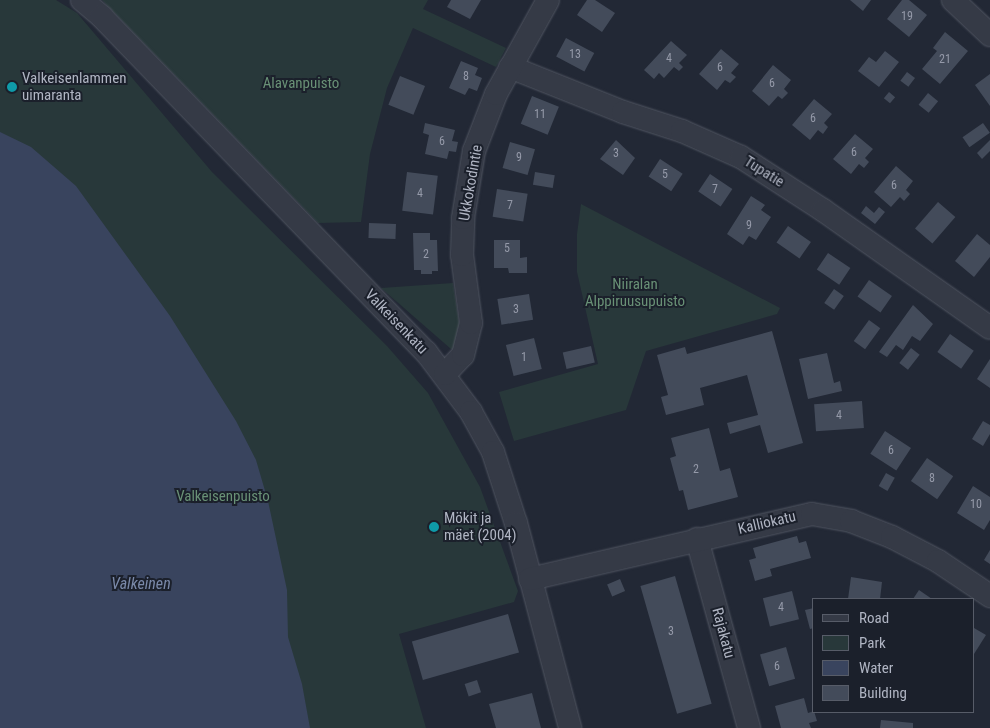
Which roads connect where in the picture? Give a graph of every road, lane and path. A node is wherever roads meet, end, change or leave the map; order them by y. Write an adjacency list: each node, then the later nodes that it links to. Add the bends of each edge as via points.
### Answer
1 (82, 0): 7 (street, Valkeisenkatu, via 130,45)
2 (548, 0): 5 (street, Ukkokodintie)
3 (953, 0): 4 (street)
4 (990, 35)
5 (510, 67): 6 (street, Tupatie, via 623,112 682,131 741,157 823,210); 7 (street, Ukkokodintie, via 484,120 474,151 463,218 462,255 471,323 463,355)
6 (990, 328)
7 (444, 374): 9 (street, Valkeisenkatu, via 493,452)
8 (697, 539): 9 (street, Kalliokatu); 10 (street, Kalliokatu, via 803,515 838,517 865,525 932,558); 12 (street, Rajakatu)
9 (530, 579): 11 (street, Valkeisenkatu)
10 (990, 596)
11 (570, 728)
12 (749, 728)

